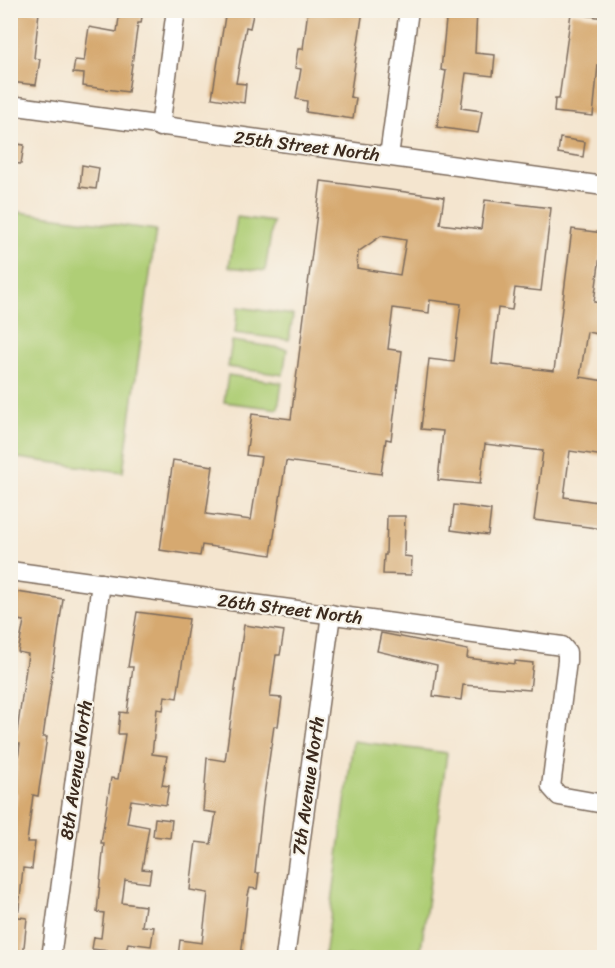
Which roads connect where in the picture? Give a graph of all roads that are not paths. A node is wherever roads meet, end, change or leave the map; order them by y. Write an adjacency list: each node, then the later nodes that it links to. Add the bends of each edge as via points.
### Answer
1 (176, 10): 4 (street)
2 (409, 10): 5 (street)
3 (10, 105): 4 (street, 25th Street North)
4 (160, 127): 5 (street, 25th Street North)
5 (389, 156): 6 (street, 25th Street North)
6 (604, 186)
7 (10, 571): 8 (street, 26th Street North)
8 (101, 583): 9 (street, 26th Street North); 11 (street, 8th Avenue North)
9 (331, 614): 10 (street, 26th Street North, via 562,646 567,652 551,787 559,796); 12 (street, 7th Avenue North)
10 (604, 804)
11 (51, 957)
12 (285, 957)

